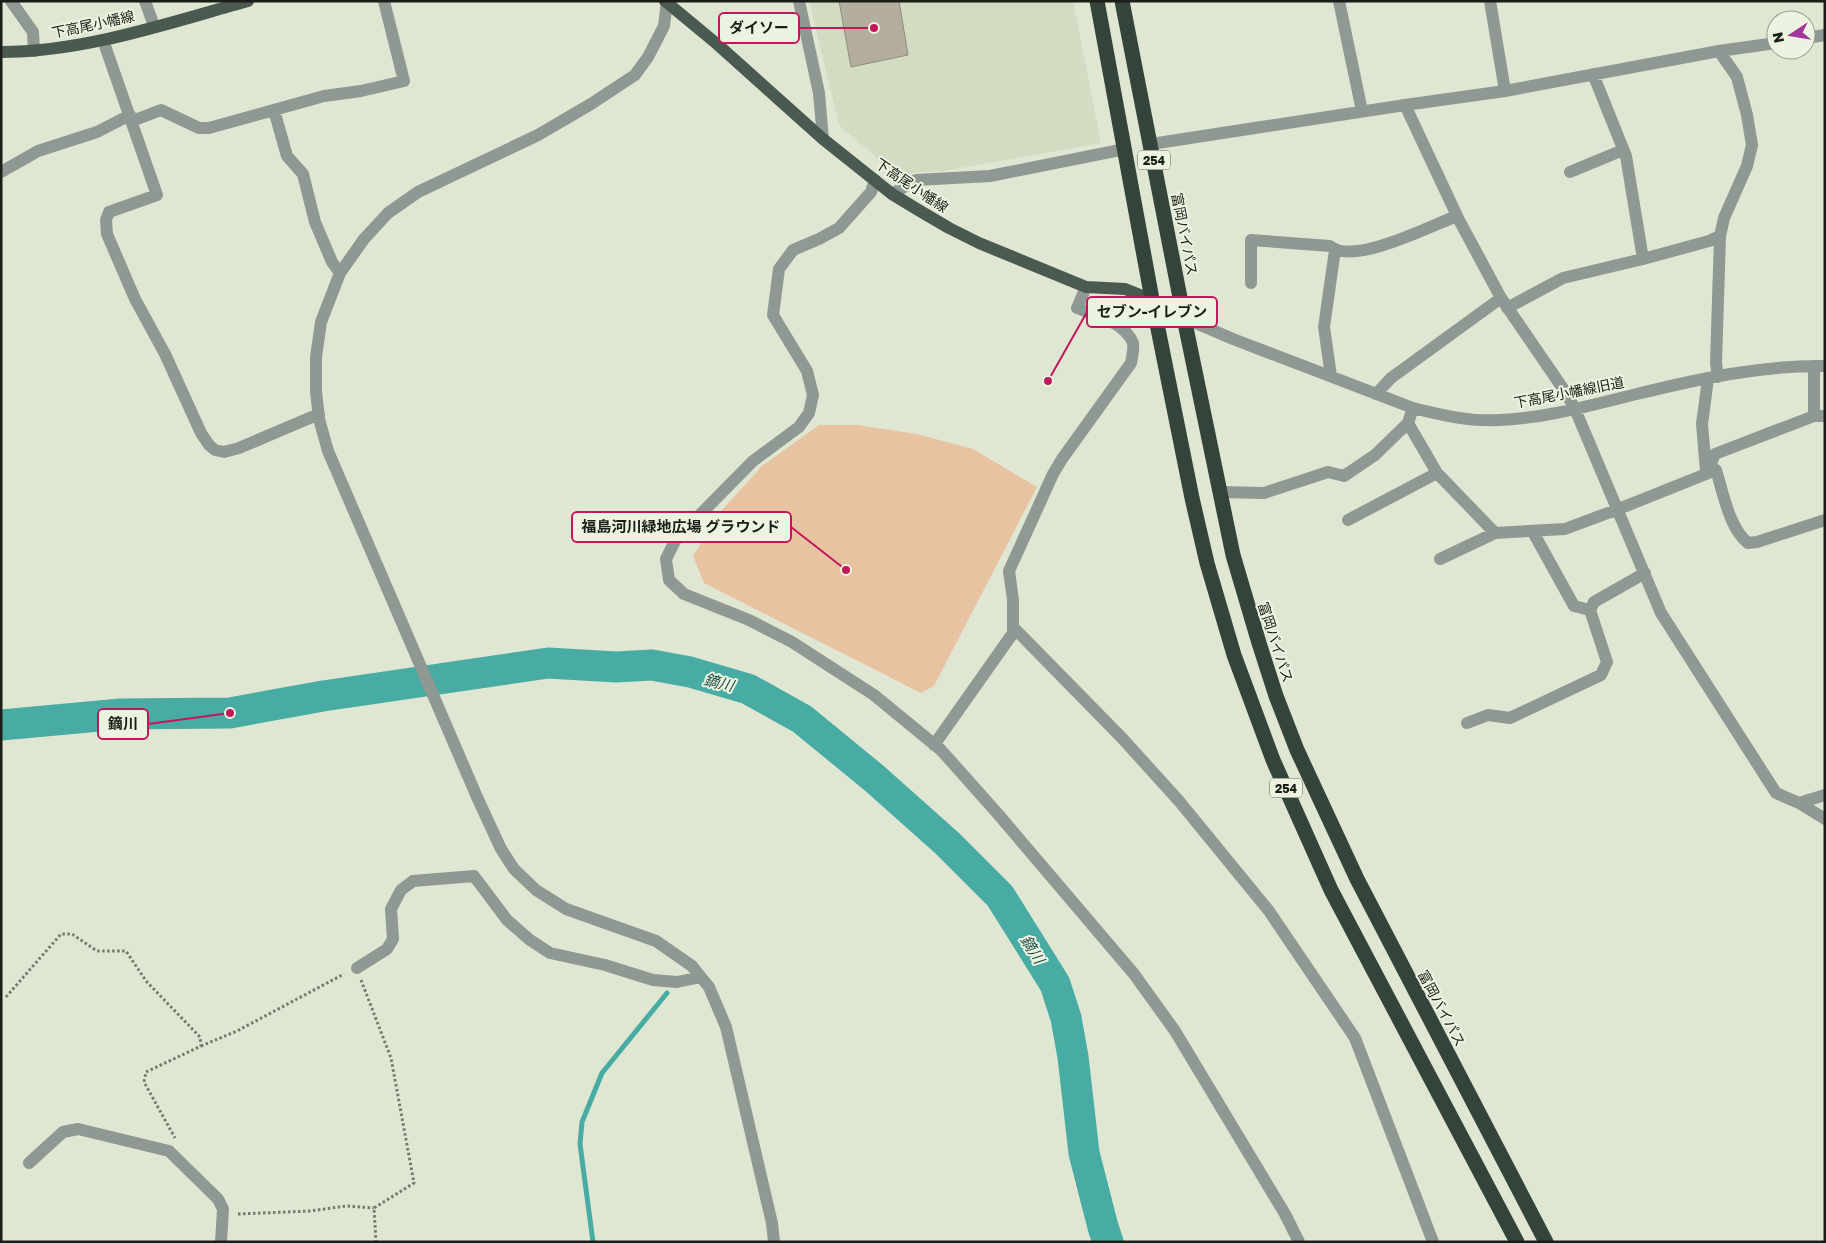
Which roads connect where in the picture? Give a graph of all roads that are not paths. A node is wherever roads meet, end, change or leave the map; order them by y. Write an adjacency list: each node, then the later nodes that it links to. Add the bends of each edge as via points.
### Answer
1 (11, 1): 15 (street, via 33,32)
2 (145, 1): 12 (street)
3 (248, 1): 11 (main road, 下高尾小幡線)
4 (384, 1): 21 (street, via 404,81 324,96)
5 (799, 1): 24 (street, via 819,93)
6 (1097, 1): 26 (highway, 254)
7 (1122, 1): 25 (highway, 富岡バイパス / 254)
8 (1339, 1): 22 (street)
9 (1490, 1): 19 (street)
10 (666, 2): 24 (main road, 下高尾小幡線); 36 (street, via 664,26 635,75 538,134 418,192 388,213)
11 (220, 5): 12 (main road, 下高尾小幡線)
12 (154, 26): 13 (main road, 下高尾小幡線)
13 (103, 40): 15 (main road, 下高尾小幡線); 23 (street)
14 (1766, 44): 16 (street)
15 (34, 51): 17 (main road, 下高尾小幡線)
16 (1719, 51): 18 (street); 33 (street, via 1737,77 1752,145)
17 (1, 52)
18 (1593, 74): 19 (street); 27 (street)
19 (1505, 91): 20 (street)
20 (1405, 104): 22 (street); 32 (street)
21 (274, 110): 23 (street, via 209,128 199,128 161,110); 36 (street, via 287,156 303,174 316,222 332,262)
22 (1362, 111): 25 (street)
23 (131, 118): 28 (street, via 38,152); 48 (street, via 157,195 109,212 107,234 201,433 215,450 224,452)
24 (823, 139): 30 (main road, 下高尾小幡線)
25 (1151, 144): 41 (highway, 富岡バイパス / 254)
26 (1125, 149): 31 (street, via 990,176 916,180); 39 (highway, 254)
27 (1623, 150): 29 (street); 35 (street)
28 (1, 172)
29 (1570, 172)
30 (875, 180): 31 (main road, 下高尾小幡線); 64 (street, via 871,192 839,228 793,250 778,269 773,314 807,371 813,394 810,413 799,427 753,461 676,539 666,559 669,580 684,594 749,620 792,642 874,695)
31 (892, 194): 38 (main road, 下高尾小幡線, via 956,232)
32 (1457, 216): 34 (street, via 1368,250); 40 (street)
33 (1720, 236): 35 (street); 44 (street)
34 (1335, 250): 37 (street, via 1330,246 1251,240); 43 (street, via 1324,327)
35 (1643, 259): 40 (street, via 1564,278)
36 (340, 273): 48 (street, via 321,322 316,357)
37 (1251, 283)
38 (1086, 287): 39 (main road, 下高尾小幡線, via 1125,289); 62 (street, via 1077,308 1116,324 1128,335 1133,345 1131,363 1057,467 1009,571)
39 (1152, 298): 41 (main road, 下高尾小幡線); 75 (highway, 254, via 1205,554 1234,656 1273,760 1331,890)
40 (1504, 303): 45 (street, via 1392,378); 47 (street)
41 (1184, 318): 43 (street, 下高尾小幡線旧道); 53 (highway, 富岡バイパス / 254)
42 (1820, 366): 44 (street, 下高尾小幡線旧道, via 1774,368); 49 (street)
43 (1331, 376): 45 (street, 下高尾小幡線旧道)
44 (1713, 378): 47 (street, 下高尾小幡線旧道); 52 (street, via 1702,424)
45 (1376, 394): 46 (street, 下高尾小幡線旧道)
46 (1413, 408): 47 (street, 下高尾小幡線旧道, via 1483,420); 50 (street)
47 (1575, 410): 54 (street)
48 (319, 414): 69 (street, via 328,451 501,850 514,869 536,890 566,909 656,941 692,966)
49 (1819, 416): 52 (street, via 1715,454)
50 (1408, 423): 51 (street); 53 (street, via 1375,454 1344,476 1328,472 1264,493)
51 (1437, 473): 55 (street); 58 (street)
52 (1707, 473): 54 (street); 56 (street, via 1716,470 1735,527 1748,542 1758,542)
53 (1220, 492): 76 (highway, 富岡バイパス / 254, via 1246,599 1276,696 1297,750 1356,880)
54 (1616, 510): 57 (street, via 1565,529); 60 (street)
55 (1348, 520)
56 (1825, 520)
57 (1533, 532): 58 (street); 61 (street, via 1574,606)
58 (1495, 533): 59 (street)
59 (1440, 559)
60 (1645, 573): 61 (street, via 1594,602); 66 (street, via 1661,613 1776,793)
61 (1590, 610): 63 (street, via 1607,662 1601,675 1510,718 1488,715)
62 (1013, 626): 64 (street, via 1013,633); 74 (street, via 1179,801 1269,911 1355,1038)
63 (1467, 724)
64 (934, 745): 73 (street, via 998,814 1134,974 1175,1031)
65 (1825, 795): 66 (street)
66 (1799, 803): 67 (street)
67 (1825, 819)
68 (356, 968): 69 (street, via 387,949 393,939 390,908 401,890 413,881 474,876 507,920 550,952 653,980 677,982)
69 (701, 978): 72 (street, via 709,987 726,1027)
70 (30, 1163): 71 (street, via 63,1132 78,1129 169,1151 218,1199 223,1209)
71 (221, 1242)
72 (774, 1242)
73 (1299, 1242)
74 (1433, 1242)
75 (1517, 1242)
76 (1546, 1242)

